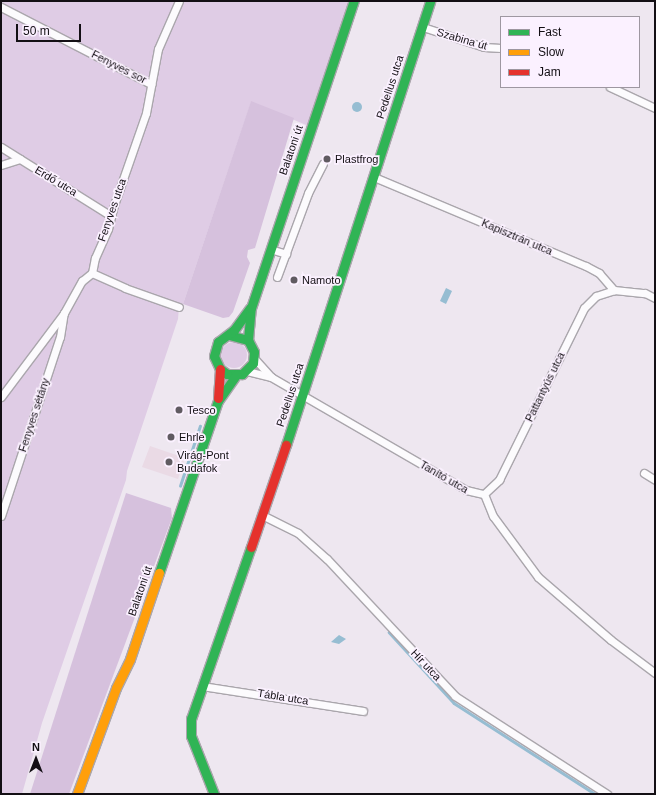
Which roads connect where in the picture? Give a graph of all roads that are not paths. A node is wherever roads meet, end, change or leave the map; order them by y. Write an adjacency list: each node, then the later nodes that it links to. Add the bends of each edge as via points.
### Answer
1 (179, 1): 7 (street, Fenyves utca, via 158,49)
2 (354, 1): 16 (main road, Balatoni út)
3 (430, 1): 5 (main road, Pedellus utca)
4 (1, 7): 7 (street, Fenyves sor)
5 (422, 27): 6 (street, Szabina út, via 479,46); 14 (main road, Pedellus utca)
6 (500, 48)
7 (151, 84): 15 (street, Fenyves utca, via 146,112)
8 (612, 88): 9 (street)
9 (655, 108)
10 (1, 147): 11 (street, Erdő utca)
11 (20, 159): 13 (street); 15 (street, Erdő utca)
12 (324, 164): 17 (street, via 308,193)
13 (1, 165)
14 (374, 177): 20 (street, Kapisztrán utca, via 586,266 598,273); 32 (main road, Pedellus utca)
15 (111, 216): 18 (street, Fenyves utca, via 94,258)
16 (270, 249): 17 (street); 23 (main road, Balatoni út)
17 (286, 254): 19 (street)
18 (92, 272): 22 (street, via 125,288); 24 (street, via 82,280)
19 (277, 277)
20 (614, 290): 21 (street, via 645,293); 37 (street, Pattantyús utca, via 596,296 584,308 499,480)
21 (655, 298)
22 (179, 307)
23 (251, 308): 25 (main road, Balatoni út); 26 (main road, Balatoni út)
24 (64, 313): 33 (street); 39 (street, Fenyves sétány, via 60,337)
25 (229, 335): 26 (main road); 28 (main road, Balatoni út, via 218,342 215,349 214,356)
26 (248, 340): 27 (main road, Balatoni út)
27 (254, 358): 29 (main road); 31 (street, Tanító utca)
28 (220, 369): 30 (main road); 34 (main road, Balatoni út)
29 (247, 371): 30 (main road); 31 (street, Tanító utca)
30 (236, 375): 34 (main road, Balatoni út)
31 (271, 377): 32 (street, Tanító utca)
32 (303, 395): 37 (street, Tanító utca, via 466,490); 38 (main road, Pedellus utca)
33 (1, 396)
34 (218, 401): 43 (main road, Balatoni út, via 130,659 116,688)
35 (644, 473): 36 (street)
36 (655, 480)
37 (484, 494): 40 (street, Tanító utca, via 493,516 538,577)
38 (262, 515): 41 (main road, Pedellus utca); 45 (street, Hír utca, via 298,533 327,559 455,696)
39 (1, 516)
40 (655, 673)
41 (202, 686): 42 (street, Tábla utca); 44 (main road, Pedellus utca, via 189,729)
42 (363, 711)
43 (80, 792)
44 (214, 794)
45 (607, 794)

